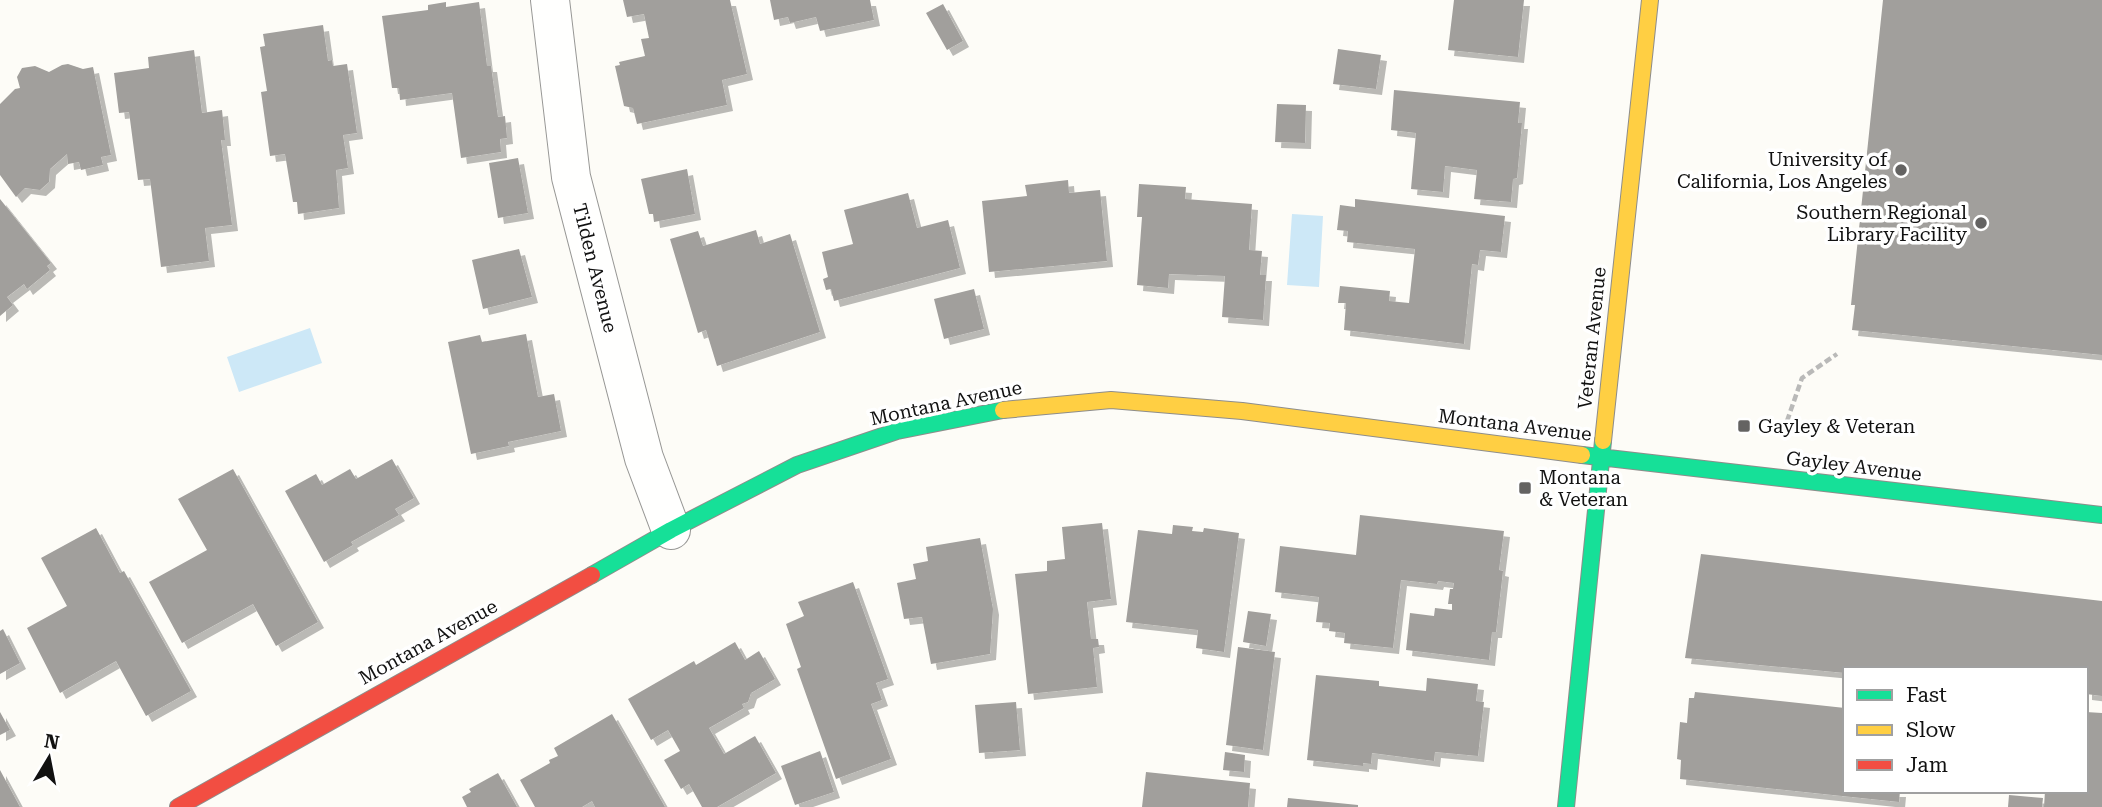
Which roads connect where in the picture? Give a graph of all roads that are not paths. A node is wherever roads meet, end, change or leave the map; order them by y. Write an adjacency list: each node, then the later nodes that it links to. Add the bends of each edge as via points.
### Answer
1 (550, 0): 5 (street, Tilden Avenue, via 571,177 644,458)
2 (1650, 0): 3 (street, Veteran Avenue)
3 (1601, 457): 4 (street, Gayley Avenue); 5 (street, Montana Avenue, via 1229,410 1111,400 1032,406 897,430 797,465); 7 (street, Veteran Avenue)
4 (2102, 515)
5 (671, 530): 6 (street, Montana Avenue)
6 (178, 807)
7 (1566, 807)

